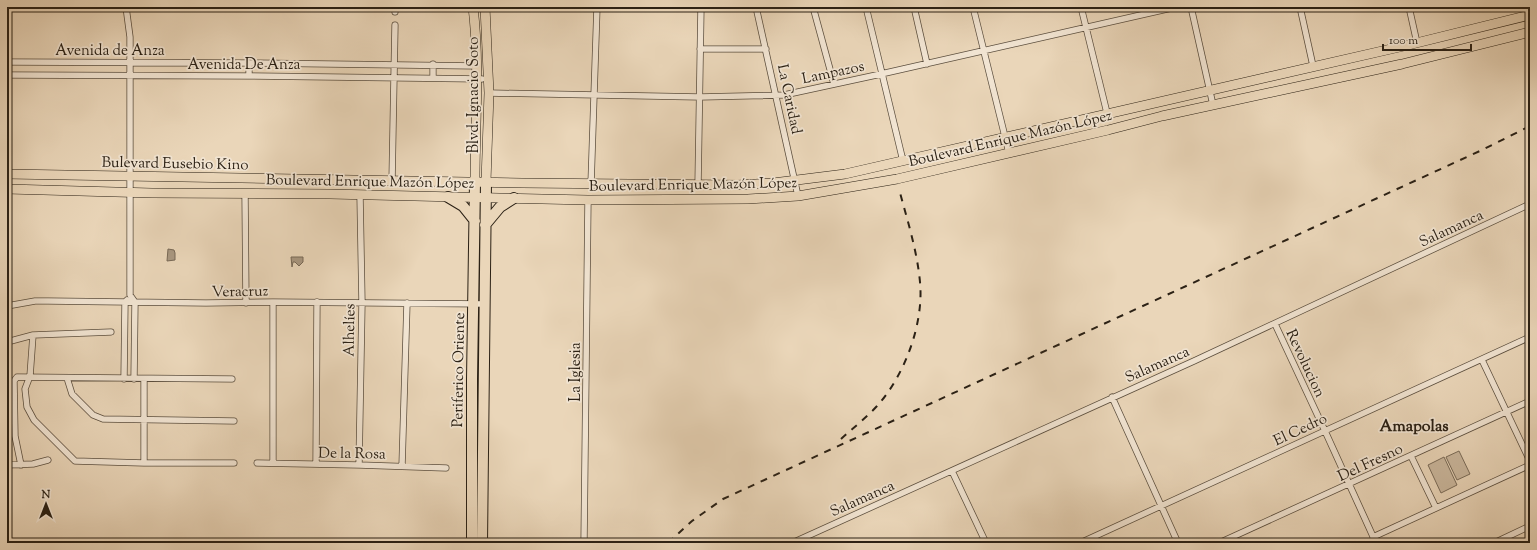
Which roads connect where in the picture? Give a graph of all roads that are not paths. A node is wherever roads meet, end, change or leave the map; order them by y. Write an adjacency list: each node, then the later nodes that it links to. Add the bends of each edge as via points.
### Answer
1 (126, 7): 27 (street)
2 (473, 7): 32 (main road, Blvd. Ignacio Soto)
3 (485, 7): 43 (main road, Blvd. Ignacio Soto)
4 (597, 7): 44 (street)
5 (672, 7): 16 (street)
6 (769, 7): 17 (street)
7 (813, 7): 41 (street)
8 (866, 7): 34 (street)
9 (914, 7): 31 (street)
10 (973, 7): 25 (street)
11 (1081, 7): 20 (street)
12 (1176, 7): 20 (street, Lampazos)
13 (1191, 7): 42 (street)
14 (1300, 7): 33 (street)
15 (1409, 7): 22 (street)
16 (701, 8): 17 (street); 23 (street)
17 (756, 8): 24 (street, La Caridad)
18 (1530, 15): 22 (main road, Boulevard Enrique Mazón López)
19 (395, 25): 29 (street)
20 (1086, 27): 25 (street, Lampazos); 48 (street)
21 (1530, 32): 47 (main road, Boulevard Enrique Mazón López, via 1332,80)
22 (1417, 43): 33 (main road, Boulevard Enrique Mazón López)
23 (700, 49): 24 (street); 46 (street)
24 (766, 49): 45 (street, La Caridad)
25 (983, 50): 31 (street, Lampazos); 49 (street)
26 (7, 62): 27 (street, Avenida de Anza)
27 (130, 62): 28 (street, Avenida de Anza); 36 (street)
28 (249, 62): 29 (street, Avenida de Anza); 37 (street)
29 (394, 64): 30 (street, Avenida de Anza); 38 (street)
30 (433, 64): 32 (street, Avenida de Anza); 39 (street)
31 (927, 64): 34 (street, Lampazos)
32 (477, 66): 40 (main road, Blvd. Ignacio Soto)
33 (1313, 66): 42 (main road, Boulevard Enrique Mazón López)
34 (882, 74): 41 (street, Lampazos); 51 (street)
35 (7, 75): 36 (street, Avenida De Anza)
36 (130, 75): 37 (street, Avenida De Anza); 53 (street)
37 (249, 76): 38 (street, Avenida De Anza)
38 (393, 78): 39 (street, Avenida De Anza); 54 (street)
39 (433, 78): 40 (street, Avenida De Anza)
40 (479, 79): 43 (main road, via 482,92); 56 (main road, Blvd. Ignacio Soto)
41 (834, 84): 45 (street, Lampazos)
42 (1210, 89): 47 (street); 48 (main road, Boulevard Enrique Mazón López)
43 (489, 94): 44 (street, Lampazos); 57 (main road, Blvd. Ignacio Soto)
44 (593, 96): 46 (street, Lampazos); 58 (street)
45 (777, 96): 46 (street, Lampazos); 55 (street, La Caridad)
46 (700, 98): 59 (street)
47 (1213, 105): 50 (main road, Boulevard Enrique Mazón López)
48 (1107, 113): 49 (main road, Boulevard Enrique Mazón López)
49 (1005, 137): 50 (street); 51 (main road, Boulevard Enrique Mazón López)
50 (1009, 152): 64 (main road, Boulevard Enrique Mazón López, via 897,179)
51 (903, 161): 55 (main road, Boulevard Enrique Mazón López, via 845,174)
52 (7, 174): 53 (main road, Bulevard Eusebio Kino)
53 (130, 176): 54 (main road, Bulevard Eusebio Kino); 61 (street)
54 (392, 181): 56 (main road, Bulevard Eusebio Kino)
55 (795, 181): 59 (main road, Boulevard Enrique Mazón López); 64 (street, La Caridad)
56 (475, 182): 57 (main road, Bulevard Eusebio Kino); 66 (highway, Periferico Oriente)
57 (486, 182): 58 (main road, Boulevard Enrique Mazón López); 67 (highway, Periferico Oriente)
58 (591, 184): 59 (main road, Boulevard Enrique Mazón López)
59 (698, 185)
60 (7, 189): 61 (main road, Boulevard Enrique Mazón López)
61 (130, 192): 62 (main road, Boulevard Enrique Mazón López); 73 (street)
62 (245, 193): 63 (main road, Boulevard Enrique Mazón López); 78 (street)
63 (360, 195): 65 (main road, Boulevard Enrique Mazón López); 79 (street, Alhelíes)
64 (798, 196): 69 (main road, Boulevard Enrique Mazón López, via 748,199)
65 (448, 197): 66 (main road, Boulevard Enrique Mazón López); 71 (highway, via 463,206)
66 (475, 197): 67 (main road, Boulevard Enrique Mazón López); 71 (highway, Periferico Oriente)
67 (486, 197): 68 (main road, Boulevard Enrique Mazón López); 72 (highway, Periferico Oriente)
68 (514, 198): 69 (main road, Boulevard Enrique Mazón López); 72 (highway, via 500,207)
69 (588, 200): 126 (street, La Iglesia)
70 (1530, 204): 84 (street, Salamanca)
71 (475, 220): 81 (highway, Periferico Oriente)
72 (486, 225): 82 (highway, Periferico Oriente)
73 (130, 295): 74 (street); 75 (street)
74 (125, 302): 75 (street, Veracruz); 83 (street, Veracruz, via 48,300); 89 (street)
75 (135, 302): 78 (street, Veracruz); 90 (street)
76 (273, 302): 77 (street, Veracruz); 78 (street, Veracruz); 110 (street)
77 (317, 302): 79 (street, Veracruz); 111 (street)
78 (246, 303)
79 (362, 303): 80 (street, Veracruz); 115 (street, Alhelíes)
80 (407, 303): 81 (street, Veracruz); 116 (street)
81 (473, 303): 82 (street, Veracruz); 124 (highway, Periferico Oriente)
82 (484, 304): 125 (highway, Periferico Oriente)
83 (7, 306)
84 (1275, 324): 98 (street, Salamanca); 103 (street, Revolucion)
85 (111, 332): 86 (street)
86 (33, 335): 88 (street); 92 (street)
87 (1530, 337): 91 (street, El Cedro)
88 (7, 342)
89 (125, 354): 90 (street); 94 (street)
90 (134, 354): 95 (street)
91 (1482, 360): 100 (street); 103 (street, El Cedro)
92 (30, 376): 93 (street); 107 (street, via 25,394 30,414 71,458 79,462); 114 (street, via 17,377 14,381 15,436)
93 (67, 378): 94 (street); 101 (street, via 72,394 97,417)
94 (124, 378): 95 (street)
95 (134, 379): 96 (street)
96 (144, 379): 97 (street); 101 (street)
97 (232, 379)
98 (1112, 397): 118 (street, Salamanca); 120 (street)
99 (1530, 401): 100 (street, Del Fresno)
100 (1507, 411): 104 (street, Del Fresno); 106 (street)
101 (144, 420): 102 (street); 107 (street)
102 (234, 421)
103 (1325, 430): 119 (street, Revolucion); 120 (street, El Cedro)
104 (1411, 456): 119 (street, Del Fresno); 121 (street)
105 (48, 460): 114 (street)
106 (1530, 461)
107 (144, 463): 108 (street)
108 (234, 463)
109 (257, 463): 110 (street, De la Rosa)
110 (273, 463): 111 (street, De la Rosa)
111 (316, 464): 115 (street, De la Rosa)
112 (1530, 464): 121 (street)
113 (7, 465): 114 (street)
114 (21, 465)
115 (359, 465): 116 (street, De la Rosa)
116 (402, 466): 117 (street, De la Rosa)
117 (446, 468)
118 (952, 471): 127 (street, Salamanca); 128 (street)
119 (1349, 485): 123 (street, Revolucion); 131 (street, Del Fresno)
120 (1161, 507): 129 (street, El Cedro); 130 (street)
121 (1436, 508): 123 (street)
122 (1530, 526): 133 (street)
123 (1373, 537): 132 (street, Revolucion)
124 (472, 543)
125 (482, 543)
126 (584, 543)
127 (793, 543)
128 (986, 543)
129 (1080, 543)
130 (1178, 543)
131 (1219, 543)
132 (1376, 543)
133 (1494, 543)

